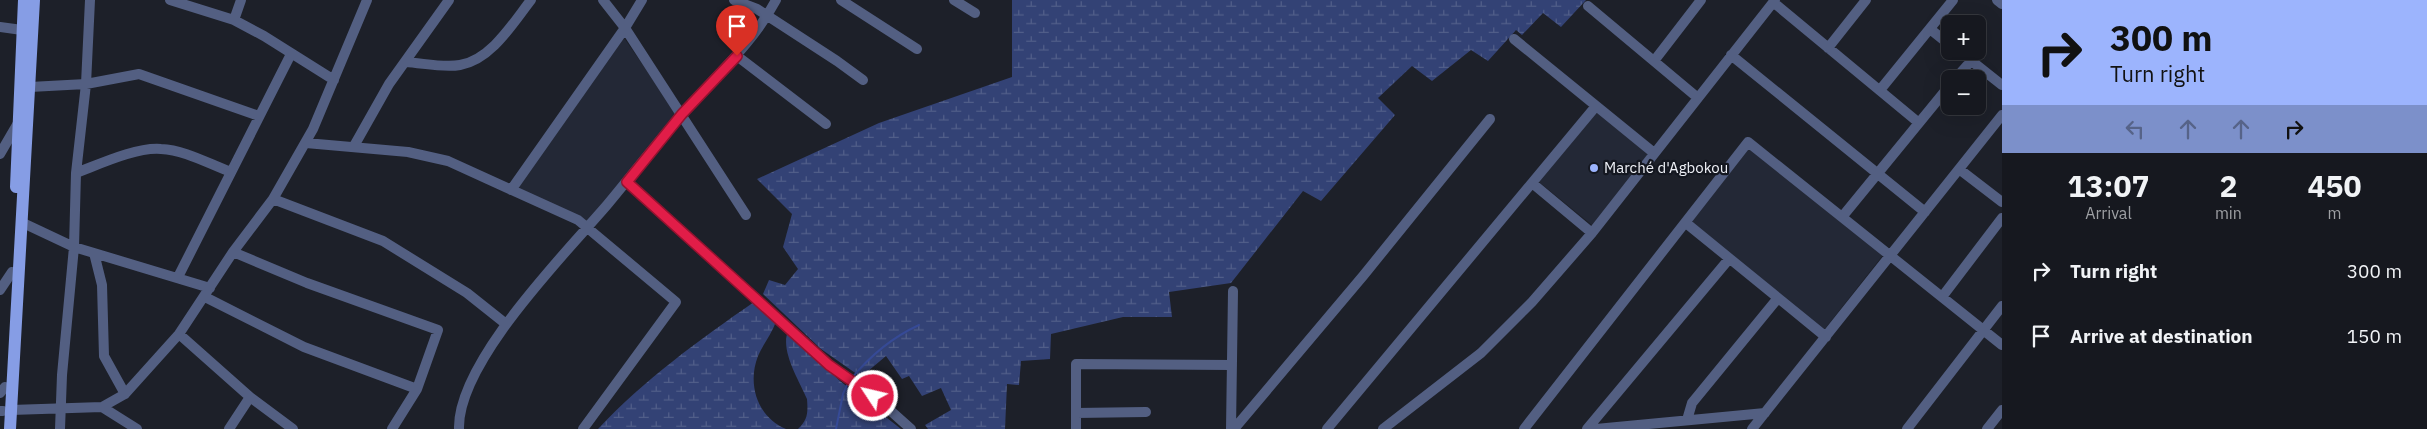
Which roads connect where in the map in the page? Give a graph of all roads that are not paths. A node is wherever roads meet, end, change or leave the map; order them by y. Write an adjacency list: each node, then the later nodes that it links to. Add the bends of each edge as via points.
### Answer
1 (24, 0): 28 (main road)
2 (34, 0): 44 (main road)
3 (90, 0): 42 (street)
4 (170, 0): 24 (street)
5 (241, 0): 24 (street)
6 (367, 0): 40 (street)
7 (450, 0): 37 (street)
8 (531, 0): 37 (street, via 497,41 473,61 458,65)
9 (603, 0): 25 (street)
10 (642, 0): 25 (street)
11 (734, 0): 23 (street)
12 (776, 0): 23 (street)
13 (841, 0): 32 (street)
14 (954, 0): 22 (street)
15 (1702, 0): 38 (street)
16 (1866, 0): 31 (street)
17 (1953, 0): 26 (street)
18 (1997, 0): 20 (street)
19 (1774, 1): 31 (street); 34 (street)
20 (2002, 4)
21 (1588, 6): 38 (street)
22 (975, 13)
23 (767, 16): 35 (street); 41 (street, via 838,60)
24 (234, 20): 33 (street)
25 (625, 28): 49 (street); 66 (street)
26 (1930, 29): 29 (street); 45 (street)
27 (1, 30): 28 (street)
28 (22, 30): 53 (main road)
29 (1941, 38)
30 (1514, 39): 48 (street)
31 (1828, 48): 45 (street)
32 (917, 49)
33 (291, 54): 40 (street); 51 (street)
34 (1731, 55): 47 (street); 63 (street)
35 (737, 56): 49 (street); 55 (street)
36 (1970, 60): 39 (street); 43 (street)
37 (405, 62): 57 (street)
38 (1654, 62): 47 (street)
39 (1963, 70)
40 (334, 80): 56 (street)
41 (863, 80)
42 (86, 84): 44 (street); 51 (street, via 139,74); 62 (street)
43 (2002, 85)
44 (30, 87): 73 (main road)
45 (1880, 90): 54 (street)
46 (1941, 96): 54 (street)
47 (1698, 98): 58 (street)
48 (1596, 106): 58 (street); 65 (street)
49 (682, 114): 64 (street); 70 (street)
50 (2002, 115): 60 (street)
51 (260, 116): 61 (street)
52 (1490, 119): 122 (street)
53 (18, 123): 59 (street); 82 (main road)
54 (1919, 123): 63 (street)
55 (826, 124)
56 (306, 143): 57 (street); 67 (street)
57 (354, 146): 66 (street, via 448,160)
58 (1654, 153): 76 (street)
59 (0, 154)
60 (1959, 169): 68 (street); 69 (street)
61 (231, 172): 62 (street, via 174,150 160,148 144,150); 83 (street)
62 (76, 173): 77 (street)
63 (1877, 174): 69 (street); 71 (street)
64 (627, 182): 75 (street); 120 (street, via 845,377)
65 (1532, 183): 76 (street); 123 (street)
66 (511, 190): 75 (street)
67 (273, 199): 79 (street); 90 (street, via 383,241 460,288)
68 (2002, 202)
69 (1925, 212): 80 (street)
70 (746, 215)
71 (1842, 217): 74 (street, via 1748,142); 80 (street)
72 (2002, 218): 87 (street)
73 (23, 222): 77 (street); 103 (main road)
74 (1686, 223): 81 (street); 125 (street)
75 (588, 227): 90 (street); 119 (street, via 676,302)
76 (1592, 233): 124 (street, via 1493,342)
77 (74, 247): 78 (street); 101 (street)
78 (94, 252): 83 (street); 98 (street, via 102,285 104,356)
79 (233, 252): 86 (street); 96 (street, via 438,330)
80 (1890, 256): 87 (street); 93 (street)
81 (1729, 259): 88 (street); 126 (street)
82 (12, 272): 84 (street); 97 (main road)
83 (178, 277): 86 (street)
84 (0, 290)
85 (1233, 291): 95 (street)
86 (207, 292): 92 (street); 96 (street, via 275,334)
87 (1942, 297): 91 (street)
88 (1778, 298): 93 (street); 107 (street, via 1692,403)
89 (2002, 306): 91 (street)
90 (506, 324): 118 (street, via 471,378 460,410)
91 (1983, 330): 94 (street); 128 (street)
92 (179, 334): 98 (street); 99 (street)
93 (1826, 337): 106 (street)
94 (2002, 345)
95 (1232, 365): 105 (street, via 1076,364); 122 (street)
96 (417, 389): 117 (street)
97 (3, 390): 103 (main road)
98 (124, 394): 100 (street)
99 (250, 397): 108 (street); 115 (street)
100 (102, 407): 101 (street); 114 (street)
101 (60, 409): 103 (street); 113 (street)
102 (2002, 410): 129 (street)
103 (5, 411): 111 (main road); 112 (main road)
104 (1146, 412): 105 (street)
105 (1076, 413): 121 (street)
106 (1765, 413): 107 (street); 110 (street)
107 (1687, 420): 109 (street)
108 (280, 425): 116 (street)
109 (1669, 425): 127 (street)
110 (1756, 428)
111 (3, 429)
112 (10, 429)
113 (60, 429)
114 (137, 429)
115 (229, 429)
116 (292, 429)
117 (392, 429)
118 (459, 429)
119 (583, 429)
120 (911, 429)
121 (1076, 429)
122 (1233, 429)
123 (1328, 429)
124 (1383, 429)
125 (1524, 429)
126 (1587, 429)
127 (1596, 429)
128 (1906, 429)
129 (1987, 429)

